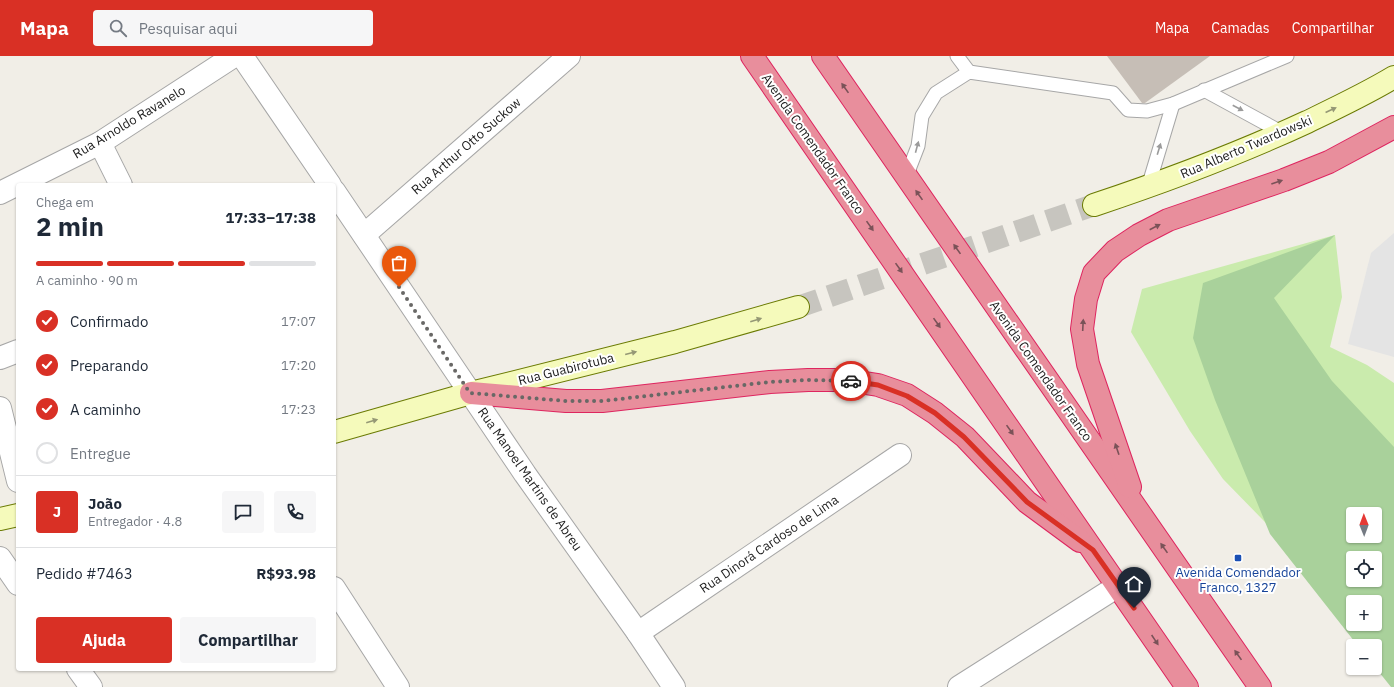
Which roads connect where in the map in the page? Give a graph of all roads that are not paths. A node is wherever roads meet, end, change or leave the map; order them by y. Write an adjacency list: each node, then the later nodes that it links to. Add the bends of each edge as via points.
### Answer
1 (234, 56): 14 (street, Rua Arnoldo Ravanelo)
2 (242, 56): 18 (street)
3 (569, 56): 24 (street, Rua Arthur Otto Suckow)
4 (752, 56): 36 (highway, Avenida Comendador Franco, one-way to 36)
5 (823, 56): 15 (highway, Avenida Comendador Franco, one-way to 5)
6 (957, 56): 8 (lane)
7 (1287, 56): 10 (lane)
8 (969, 72): 11 (lane, via 1113,93 1128,110 1147,111); 15 (lane, one-way to 8, via 918,146 922,116 936,93)
9 (1393, 77): 13 (main road, Rua Alberto Twardowski, one-way to 9)
10 (1204, 90): 11 (lane); 13 (lane, one-way to 13)
11 (1173, 104): 20 (lane, one-way to 11)
12 (1394, 127): 33 (highway, one-way to 12, via 1088,364 1082,329 1086,299 1094,273 1115,251 1168,220 1329,162)
13 (1283, 132): 20 (main road, Rua Alberto Twardowski)
14 (100, 143): 16 (street, Rua Arnoldo Ravanelo); 17 (street)
15 (906, 177): 33 (highway, Avenida Comendador Franco, one-way to 15)
16 (20, 183)
17 (120, 183)
18 (329, 183)
19 (16, 185): 21 (street, Rua Arnoldo Ravanelo)
20 (1148, 187): 23 (main road, Rua Alberto Twardowski)
21 (0, 193)
22 (336, 194): 24 (street, Rua Manoel Martins de Abreu)
23 (1094, 205)
24 (364, 236): 28 (street, Rua Manoel Martins de Abreu)
25 (798, 307): 28 (main road, Rua Guabirotuba, one-way to 25, via 675,342)
26 (16, 352): 27 (street)
27 (0, 358)
28 (470, 393): 30 (main road, Rua Guabirotuba, one-way to 28); 36 (highway, via 566,401 602,401 770,382 846,380 878,385 907,396 935,413 964,437 1027,502); 41 (street, Rua Manoel Martins de Abreu)
29 (0, 408): 32 (street)
30 (336, 431)
31 (900, 455): 41 (street, Rua Dinorá Cardoso de Lima)
32 (16, 473)
33 (1139, 513): 48 (highway, Avenida Comendador Franco, one-way to 33)
34 (16, 515): 35 (main road)
35 (0, 519)
36 (1093, 550): 39 (highway, Avenida Comendador Franco)
37 (0, 558): 38 (street)
38 (16, 581)
39 (1118, 586): 46 (street); 47 (highway, Avenida Comendador Franco, one-way to 47)
40 (336, 591): 44 (street)
41 (638, 633): 45 (street, Rua Manoel Martins de Abreu)
42 (79, 671): 43 (street)
43 (91, 687)
44 (398, 687)
45 (674, 687)
46 (959, 687)
47 (1187, 687)
48 (1260, 687)

